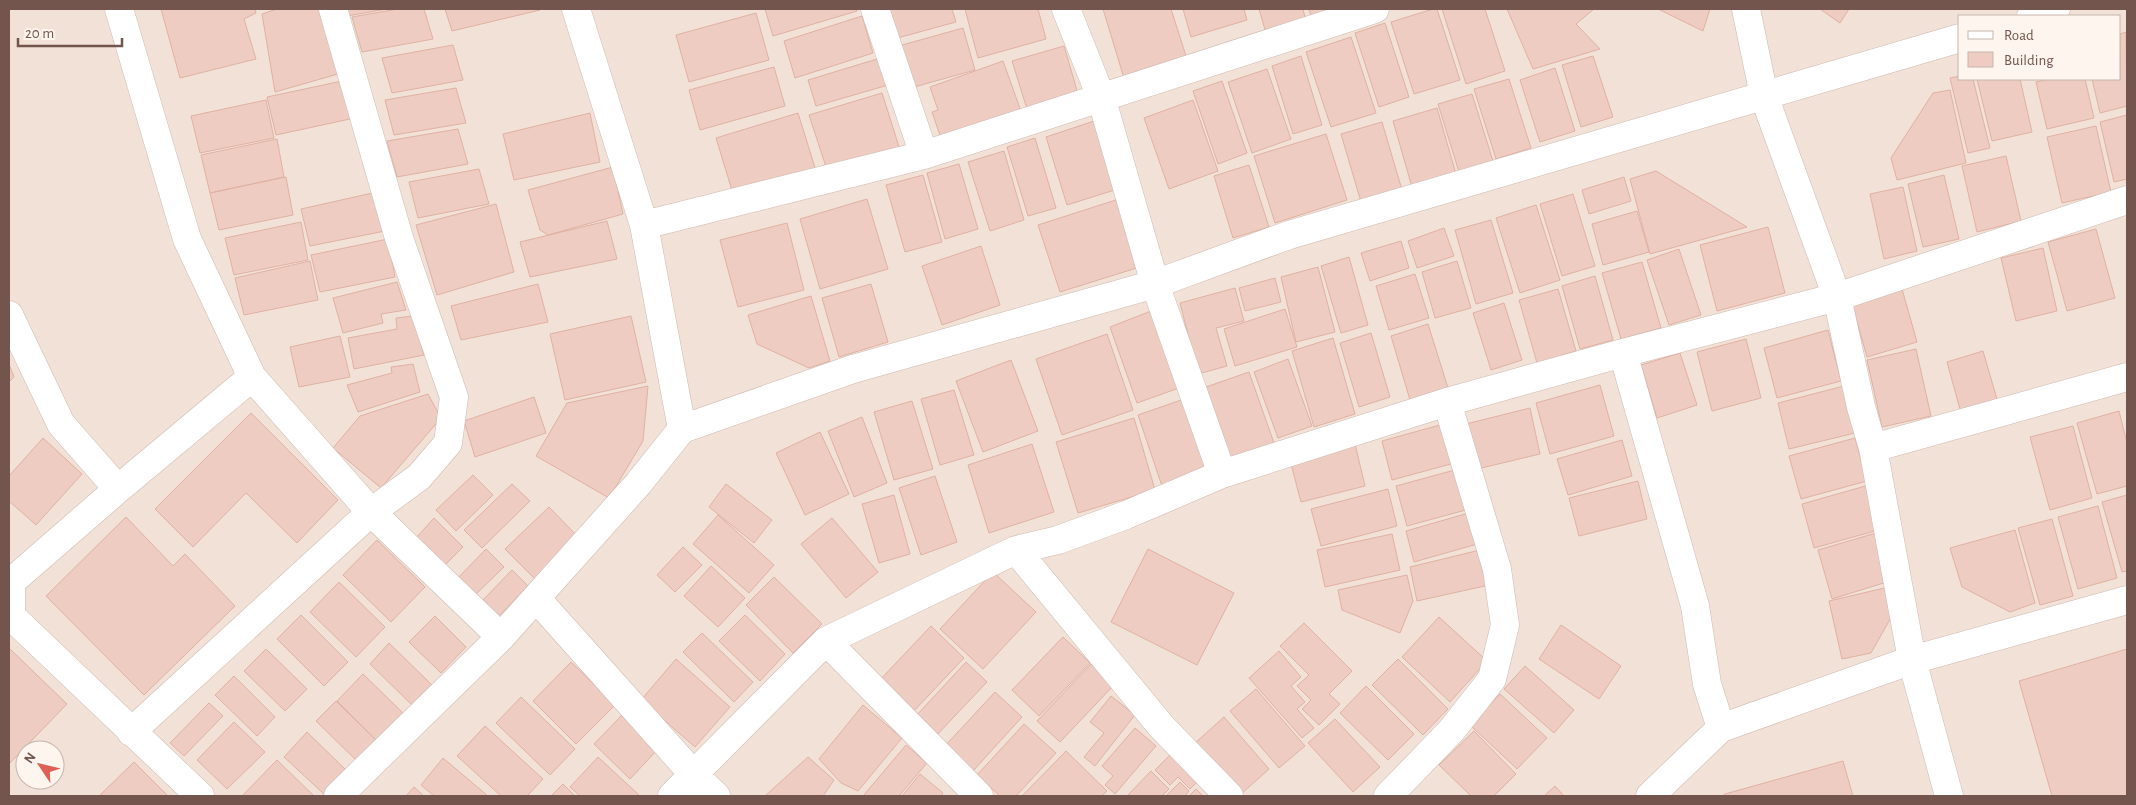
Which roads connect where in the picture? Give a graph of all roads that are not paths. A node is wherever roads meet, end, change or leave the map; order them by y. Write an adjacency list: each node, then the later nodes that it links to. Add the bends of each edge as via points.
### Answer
1 (119, 9): 20 (street, via 187,239)
2 (333, 9): 27 (street, via 398,238 454,397 448,443 420,477)
3 (576, 9): 15 (street)
4 (875, 9): 13 (street)
5 (1066, 9): 12 (street)
6 (1375, 9): 12 (street)
7 (1746, 9): 11 (street)
8 (2056, 9): 9 (street)
9 (2035, 15)
10 (1958, 39): 11 (street)
11 (1764, 96): 16 (street, via 1289,235); 17 (street)
12 (1101, 97): 13 (street); 16 (street)
13 (924, 155): 15 (street)
14 (2127, 200): 17 (street)
15 (644, 225): 23 (street)
16 (1155, 284): 23 (street, via 854,369); 25 (street)
17 (1837, 297): 19 (street); 24 (street)
18 (9, 316): 26 (street, via 61,424)
19 (1623, 353): 22 (street); 34 (street, via 1695,606 1707,684)
20 (252, 376): 26 (street); 27 (street)
21 (2127, 377): 24 (street)
22 (1447, 402): 25 (street); 43 (street, via 1497,569 1504,625 1492,679 1451,731)
23 (682, 429): 29 (street, via 638,484)
24 (1873, 448): 33 (street)
25 (1222, 474): 28 (street, via 1126,515 1058,540)
26 (118, 489): 35 (street, via 11,582 11,616)
27 (371, 512): 31 (street); 35 (street)
28 (1016, 550): 32 (street); 42 (street, via 1161,726)
29 (536, 598): 31 (street); 36 (street)
30 (2127, 600): 33 (street)
31 (501, 637): 38 (street)
32 (826, 641): 36 (street); 41 (street)
33 (1912, 660): 34 (street); 45 (street)
34 (1720, 728): 44 (street)
35 (131, 732): 37 (street)
36 (694, 775): 39 (street); 40 (street)
37 (200, 796)
38 (338, 796)
39 (672, 796)
40 (716, 796)
41 (979, 796)
42 (1229, 796)
43 (1388, 796)
44 (1650, 796)
45 (1949, 796)

